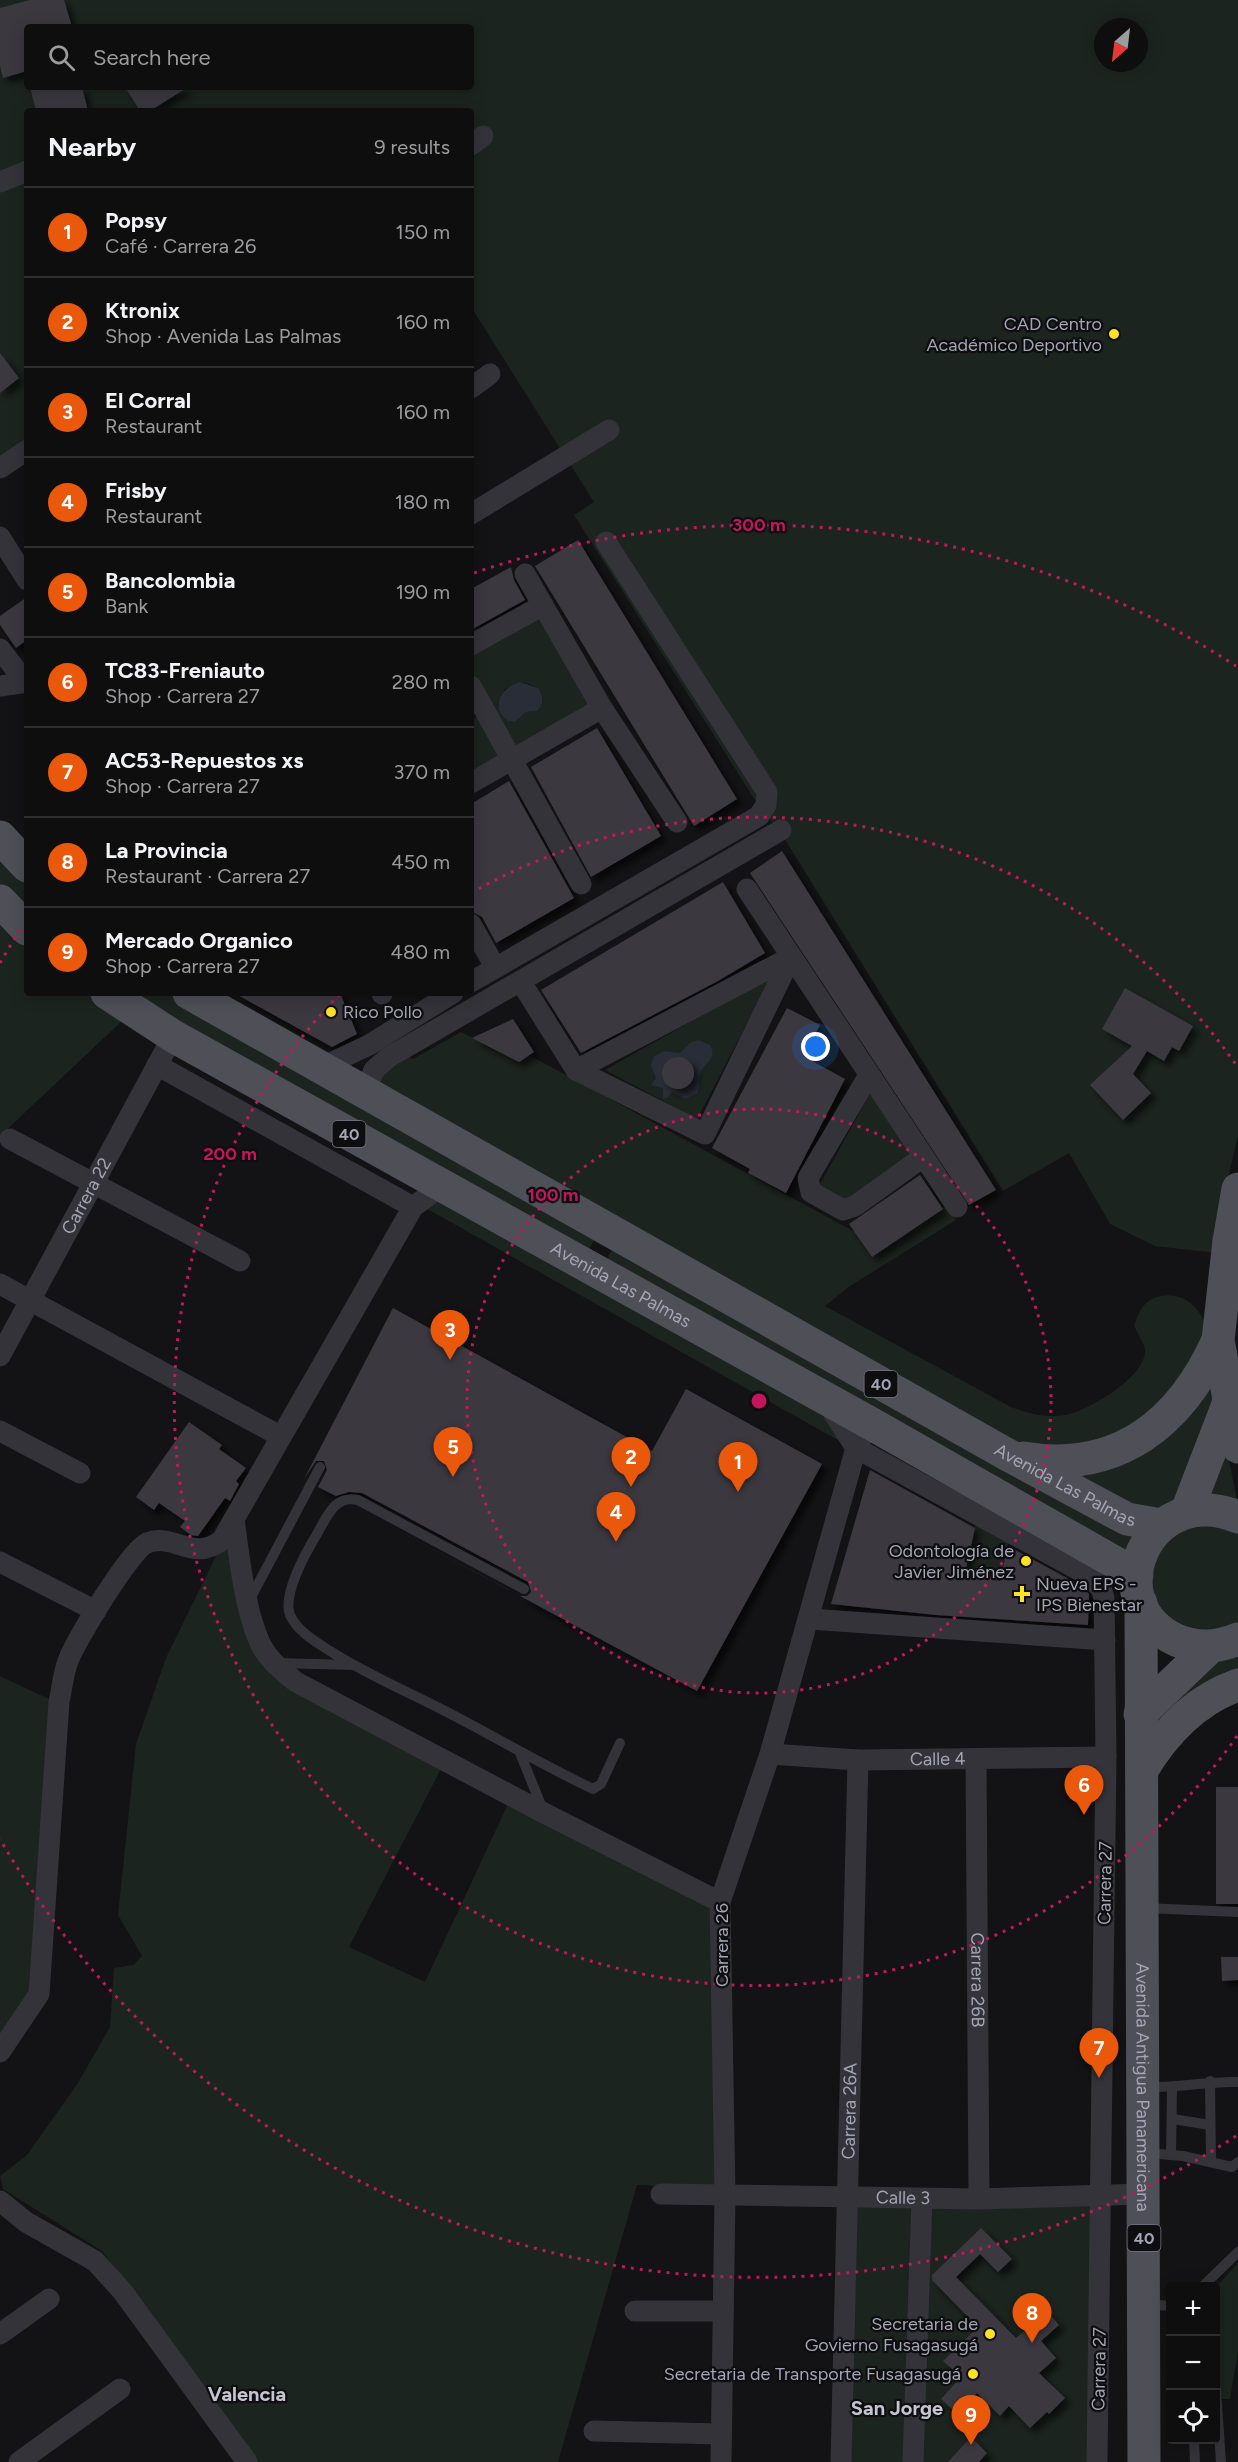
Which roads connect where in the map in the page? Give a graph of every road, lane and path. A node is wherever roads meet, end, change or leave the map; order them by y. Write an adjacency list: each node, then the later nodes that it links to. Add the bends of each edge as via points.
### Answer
1 (24, 172): 2 (street)
2 (0, 182)
3 (490, 374): 4 (street)
4 (474, 386)
5 (609, 430): 8 (street)
6 (24, 452): 7 (street)
7 (0, 468)
8 (474, 512)
9 (0, 537): 12 (street)
10 (606, 542): 33 (street, via 767,792 766,805 759,816)
11 (525, 574): 13 (street)
12 (24, 575)
13 (543, 605): 14 (street); 20 (street)
14 (474, 643)
15 (0, 649): 16 (street)
16 (24, 680)
17 (24, 683): 18 (street)
18 (0, 686)
19 (474, 692): 21 (street)
20 (602, 708): 21 (street); 23 (street)
21 (511, 760): 22 (street); 27 (street)
22 (474, 781)
23 (676, 822)
24 (781, 830): 35 (street)
25 (1, 839): 26 (main road)
26 (24, 863)
27 (581, 884)
28 (747, 889): 32 (street)
29 (0, 901): 30 (main road)
30 (24, 926)
31 (474, 929): 33 (street)
32 (791, 957): 42 (street); 42 (street, via 705,1134); 43 (street)
33 (495, 966): 34 (street)
34 (474, 980)
35 (521, 982): 42 (street); 44 (street, via 388,1057 374,1070)
36 (112, 996): 39 (main road, Avenida Las Palmas / 40)
37 (194, 996): 41 (main road, Avenida Las Palmas / 40)
38 (448, 996): 41 (street, via 369,1045)
39 (173, 1036): 40 (street, Carrera 22); 47 (main road, Avenida Las Palmas / 40)
40 (158, 1065): 48 (street, Carrera 22); 51 (street)
41 (320, 1068): 44 (main road, Avenida Las Palmas / 40)
42 (576, 1070)
43 (869, 1075): 46 (street); 46 (street, via 808,1179 811,1192 843,1209 855,1206)
44 (364, 1092): 53 (main road, Avenida Las Palmas / 40)
45 (10, 1138): 48 (street)
46 (924, 1157): 52 (street)
47 (414, 1170): 49 (main road, Avenida Las Palmas / 40); 51 (street)
48 (95, 1183): 54 (street); 57 (street, Carrera 22)
49 (443, 1185): 51 (street); 55 (main road, Avenida Las Palmas / 40)
50 (1238, 1189): 58 (main road)
51 (413, 1207): 62 (street)
52 (957, 1208)
53 (607, 1228): 55 (main road); 65 (main road, Avenida Las Palmas / 40)
54 (240, 1261)
55 (594, 1270): 63 (main road, Avenida Las Palmas / 40, via 824,1398)
56 (0, 1284): 57 (street)
57 (31, 1301): 59 (street, Carrera 22); 62 (street)
58 (1218, 1340): 60 (main road); 65 (main road, via 1202,1375 1185,1399 1159,1425 1135,1441 1083,1460 1052,1461)
59 (0, 1356)
60 (1229, 1402): 64 (main road); 69 (main road, 40)
61 (0, 1431): 67 (street)
62 (280, 1436): 70 (street)
63 (863, 1436): 73 (main road, Avenida Las Palmas / 40); 76 (street, Carrera 26); 77 (street, Carrera 27, via 1095,1580 1104,1598)
64 (1238, 1447)
65 (1008, 1455): 69 (main road, Avenida Las Palmas / 40, via 1127,1519)
66 (320, 1467): 74 (lane)
67 (80, 1473)
68 (1238, 1517): 69 (main road, 40, via 1211,1509)
69 (1174, 1518): 73 (main road, 40, via 1145,1545)
70 (234, 1519): 74 (street); 75 (street, via 222,1540 212,1548 194,1550 165,1542 147,1543 131,1558)
71 (0, 1562): 75 (street)
72 (524, 1589): 80 (lane, via 358,1500 342,1500 331,1510 309,1548 288,1605 300,1629)
73 (1139, 1589): 78 (main road, 40, via 1152,1621 1171,1638 1191,1646); 82 (main road, Avenida Antigua Panamericana / 40)
74 (249, 1601): 79 (street, via 262,1646)
75 (96, 1611): 94 (street, via 68,1661 59,1702 39,1994)
76 (810, 1619): 77 (street); 85 (street, Carrera 26)
77 (1105, 1640): 86 (street, Carrera 27)
78 (1231, 1641): 82 (main road, 40)
79 (273, 1663): 80 (lane); 90 (street, via 296,1682)
80 (354, 1665): 84 (lane)
81 (1238, 1685): 89 (main road, via 1185,1716 1161,1741)
82 (1140, 1714): 89 (main road, Avenida Antigua Panamericana / 40)
83 (620, 1743): 84 (lane, via 597,1789)
84 (520, 1753): 90 (lane)
85 (770, 1754): 87 (street, Calle 4); 91 (street, Carrera 26)
86 (1106, 1757): 88 (street, Calle 4); 106 (street, Carrera 27)
87 (858, 1760): 88 (street, Calle 4); 107 (street, Carrera 26A)
88 (976, 1761): 109 (street, Carrera 26B)
89 (1142, 1770): 92 (main road, Avenida Antigua Panamericana / 40)
90 (544, 1813): 91 (street)
91 (720, 1902): 105 (street, Carrera 26)
92 (1142, 1908): 93 (lane); 97 (main road, Avenida Antigua Panamericana / 40)
93 (1238, 1912)
94 (0, 2052)
95 (1210, 2081): 96 (lane); 97 (lane); 99 (lane)
96 (1238, 2082)
97 (1158, 2087): 98 (lane); 100 (main road, Avenida Antigua Panamericana / 40)
98 (1173, 2119): 99 (lane); 100 (lane)
99 (1210, 2125): 101 (lane)
100 (1157, 2154): 101 (lane); 104 (main road, Avenida Antigua Panamericana / 40)
101 (1211, 2162): 102 (lane, via 1232,2167)
102 (1238, 2162)
103 (661, 2193): 105 (street, Calle 3)
104 (1143, 2194): 106 (street, Calle 3); 114 (main road, Avenida Antigua Panamericana / 40)
105 (725, 2196): 107 (street, Calle 3); 116 (street, Carrera 26)
106 (1101, 2196): 109 (street, Calle 3); 128 (street, Carrera 27)
107 (848, 2197): 108 (street, Calle 3); 126 (street, Carrera 26A)
108 (922, 2199): 109 (street, Calle 3); 127 (street)
109 (979, 2199)
110 (0, 2201): 124 (street, via 26,2222 95,2260 123,2292)
111 (1238, 2252): 112 (lane)
112 (1207, 2282)
113 (49, 2299): 117 (street)
114 (1157, 2305): 129 (main road, Avenida Antigua Panamericana / 40)
115 (634, 2311): 116 (street)
116 (723, 2311): 120 (street, Carrera 26)
117 (0, 2334)
118 (120, 2390): 123 (street)
119 (594, 2431): 120 (street)
120 (722, 2434): 125 (street, Carrera 26)
121 (1194, 2444): 130 (lane)
122 (1220, 2444): 131 (lane)
123 (19, 2462)
124 (247, 2462)
125 (721, 2462)
126 (841, 2462)
127 (913, 2462)
128 (1097, 2462)
129 (1144, 2462)
130 (1195, 2462)
131 (1221, 2462)

